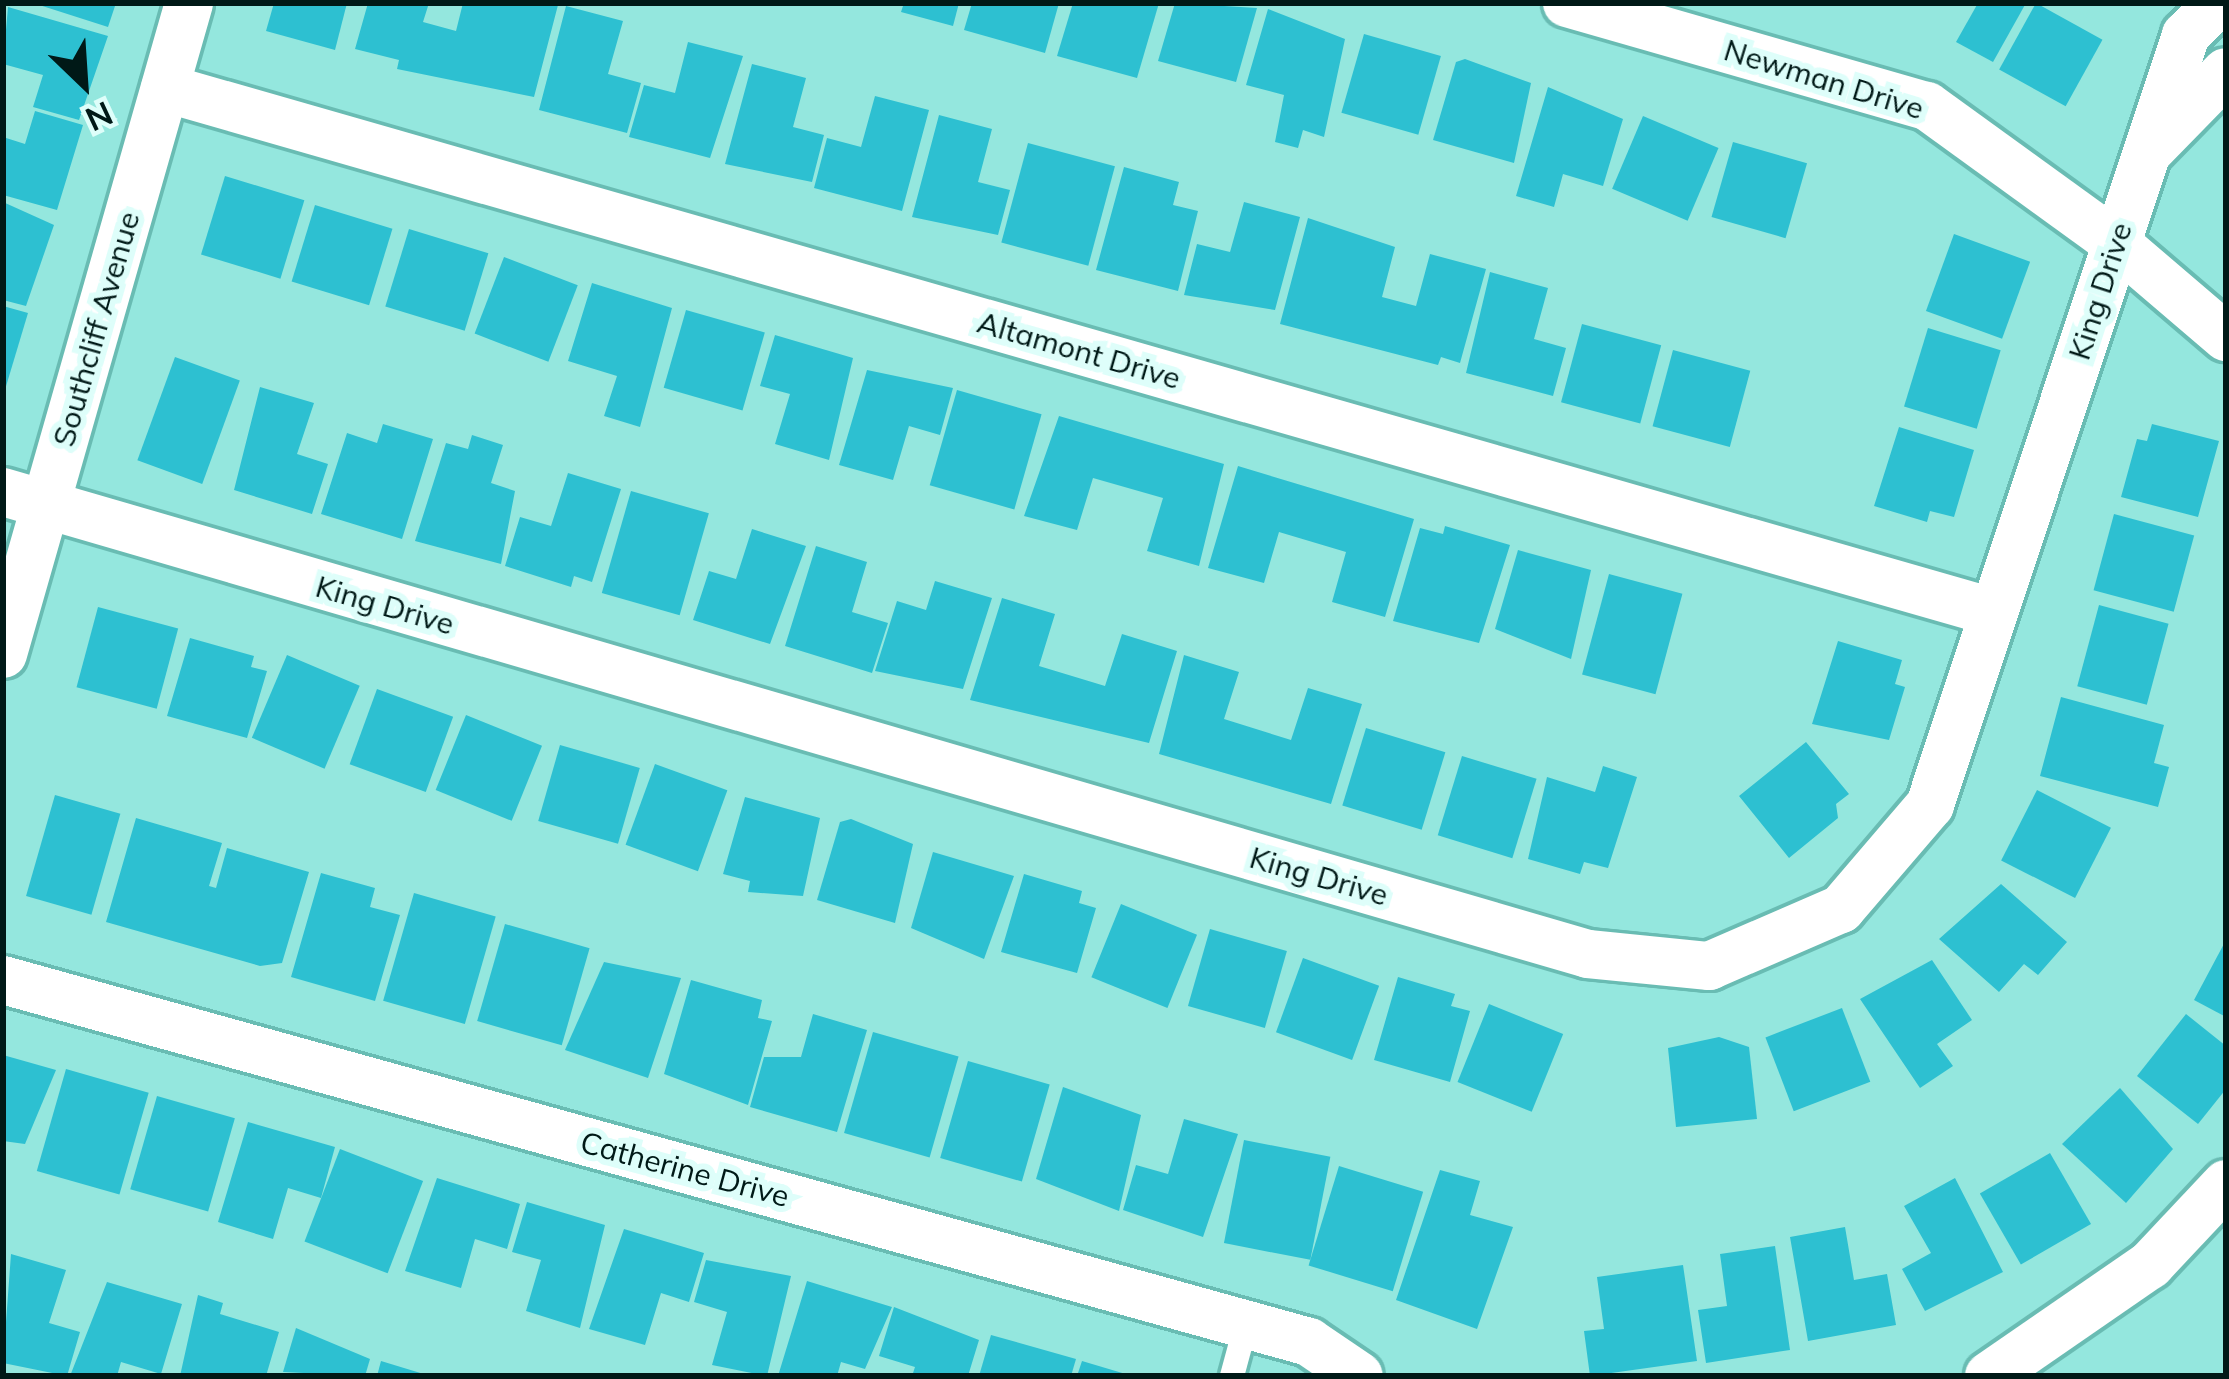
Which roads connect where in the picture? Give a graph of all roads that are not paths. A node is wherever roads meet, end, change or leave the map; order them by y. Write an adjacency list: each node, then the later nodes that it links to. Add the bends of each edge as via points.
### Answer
1 (189, 3): 6 (street, Southcliff Avenue)
2 (1567, 3): 4 (street, Newman Drive)
3 (2218, 3): 7 (street, King Drive, via 2186,35)
4 (1629, 12): 8 (street, Newman Drive, via 1927,106)
5 (2226, 72): 7 (street, King Drive)
6 (165, 88): 10 (street, Southcliff Avenue); 11 (street, Altamont Drive)
7 (2147, 153): 8 (street, King Drive)
8 (2116, 243): 9 (street, Newman Drive); 11 (street, King Drive)
9 (2226, 337)
10 (24, 500): 11 (street, King Drive, via 1588,954 1709,966 1841,909 1930,805); 12 (street, Southcliff Avenue)
11 (1994, 612)
12 (3, 654)
13 (3, 980): 15 (street, Catherine Drive)
14 (2226, 1184): 18 (street, via 2150,1265)
15 (1246, 1324): 16 (lane); 17 (street, Catherine Drive, via 1309,1342)
16 (1232, 1376)
17 (1359, 1376)
18 (1989, 1376)

